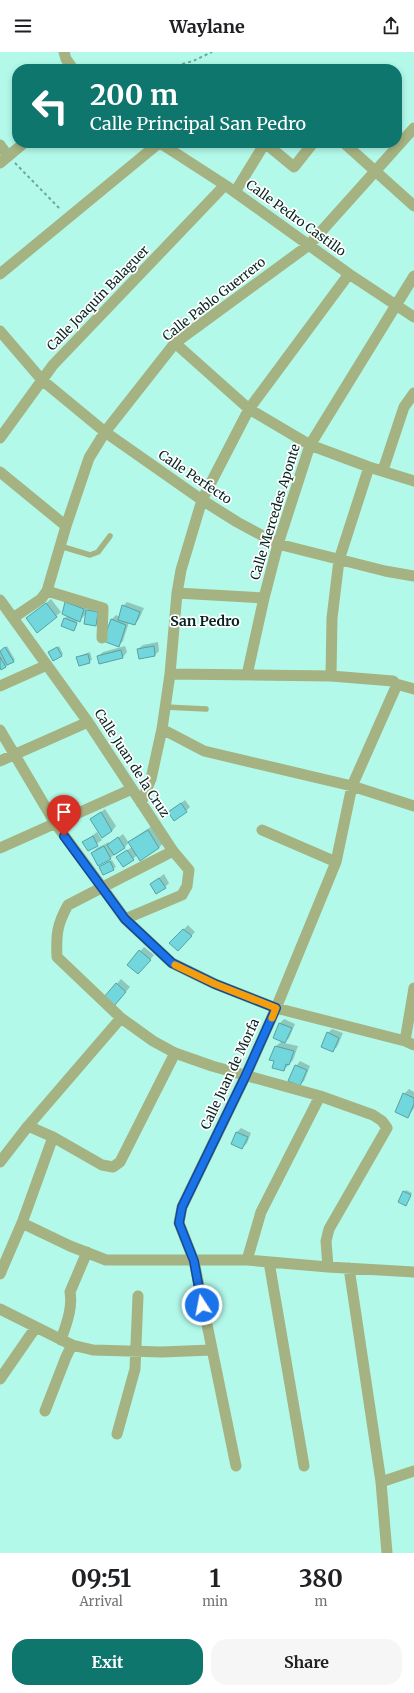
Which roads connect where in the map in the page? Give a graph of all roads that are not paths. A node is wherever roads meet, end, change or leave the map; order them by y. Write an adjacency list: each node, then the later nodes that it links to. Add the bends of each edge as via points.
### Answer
1 (64, 52): 2 (street)
2 (70, 64)
3 (414, 128): 4 (street, Calle Pablo Guerrero)
4 (402, 141)
5 (0, 145): 14 (street)
6 (18, 148): 14 (street)
7 (154, 148): 20 (street)
8 (168, 148): 16 (street, Calle Pedro Castillo)
9 (262, 148): 17 (street)
10 (271, 148): 11 (street, via 294,167)
11 (309, 148)
12 (350, 148): 15 (street)
13 (395, 148): 15 (street, Calle Pablo Guerrero)
14 (4, 159)
15 (375, 170): 18 (street); 19 (street, Calle Pablo Guerrero)
16 (225, 185): 17 (street, Calle Pedro Castillo); 27 (street, Calle Joaquín Balaguer, via 53,365)
17 (235, 192): 19 (street, Calle Pedro Castillo)
18 (414, 206)
19 (309, 245): 21 (street, Calle Pedro Castillo); 26 (street, Calle Pablo Guerrero)
20 (0, 274)
21 (349, 274): 23 (street, Calle Pedro Castillo); 29 (street)
22 (414, 276): 23 (street, Calle Mercedes Aponte)
23 (395, 306): 24 (street, Calle Pedro Castillo); 32 (street, Calle Mercedes Aponte)
24 (414, 317)
25 (0, 331): 27 (street, Calle Perfecto)
26 (175, 343): 29 (street); 30 (street, Calle Pablo Guerrero)
27 (42, 380): 30 (street, Calle Perfecto); 31 (street, Calle Joaquín Balaguer)
28 (414, 393): 34 (street, via 404,407)
29 (249, 409): 32 (street); 37 (street)
30 (105, 432): 37 (street, Calle Perfecto); 38 (street, Calle Pablo Guerrero, via 89,458)
31 (0, 438)
32 (310, 446): 33 (street); 40 (street, Calle Mercedes Aponte)
33 (369, 467): 34 (street); 42 (street)
34 (383, 470): 36 (street)
35 (0, 472): 38 (street)
36 (414, 481)
37 (202, 500): 40 (street, Calle Perfecto); 45 (street)
38 (66, 526): 41 (street, Calle Pablo Guerrero)
39 (110, 536): 41 (lane, via 98,552 90,555)
40 (278, 544): 42 (street, Calle Perfecto); 46 (street, Calle Mercedes Aponte)
41 (60, 546): 44 (street, Calle Pablo Guerrero)
42 (340, 560): 43 (street, Calle Perfecto); 53 (street, via 332,618)
43 (414, 576)
44 (47, 591): 48 (street, via 41,599); 49 (street, via 103,608)
45 (176, 593): 46 (street); 51 (street)
46 (264, 598): 52 (street, Calle Mercedes Aponte)
47 (2, 606): 48 (street, Calle Juan de la Cruz)
48 (13, 618): 50 (street, Calle Juan de la Cruz)
49 (102, 638)
50 (47, 665): 55 (street); 59 (street, Calle Juan de la Cruz)
51 (170, 674): 52 (street); 57 (street)
52 (247, 676): 53 (street)
53 (331, 676): 54 (street)
54 (394, 683): 56 (street); 64 (street, Calle Juan de Morfa, via 395,689)
55 (0, 686)
56 (414, 689)
57 (165, 708): 58 (lane); 60 (street)
58 (206, 709)
59 (88, 722): 62 (street); 65 (street, Calle Juan de la Cruz)
60 (162, 729): 64 (street, via 204,751); 66 (street, via 151,779)
61 (0, 730): 62 (street)
62 (15, 755): 63 (street); 68 (street)
63 (0, 761)
64 (352, 786): 67 (street); 72 (street, Calle Juan de Morfa)
65 (132, 789): 66 (street, Calle Juan de la Cruz); 68 (street)
66 (141, 803): 71 (street, Calle Juan de la Cruz)
67 (414, 806)
68 (55, 822): 70 (street); 73 (street)
69 (262, 830): 72 (street)
70 (0, 848)
71 (173, 851): 73 (street); 74 (street, Calle Juan de la Cruz, via 189,870 187,886 182,895)
72 (336, 862): 76 (street, Calle Juan de Morfa)
73 (102, 887): 74 (street); 77 (street, via 68,905 60,919 56,936 57,957)
74 (125, 919): 76 (street, via 172,963 215,984)
75 (414, 988): 78 (street)
76 (276, 1008): 78 (street); 80 (street, Calle Juan de Morfa)
77 (121, 1018): 79 (street, via 153,1041); 82 (street)
78 (409, 1043)
79 (175, 1052): 80 (street); 83 (street, via 120,1162 113,1167 102,1165)
80 (246, 1075): 81 (street); 88 (street, Calle Juan de Morfa, via 182,1207 179,1223)
81 (320, 1096): 87 (street, via 261,1212); 90 (street, via 373,1115 387,1128 329,1229 326,1241)
82 (28, 1126): 83 (street); 84 (street)
83 (53, 1137): 85 (street)
84 (0, 1162)
85 (22, 1223): 86 (street); 93 (street)
86 (87, 1252): 88 (street, via 106,1260); 97 (street, via 70,1292 68,1319)
87 (247, 1260): 88 (street); 89 (street)
88 (194, 1261): 99 (street, Calle Juan de Morfa)
89 (269, 1262): 90 (street); 105 (street)
90 (328, 1267): 91 (street)
91 (349, 1268): 92 (street); 107 (street)
92 (414, 1272)
93 (0, 1274)
94 (138, 1296): 100 (street)
95 (0, 1309): 96 (street)
96 (36, 1327): 97 (street); 101 (street)
97 (61, 1340): 98 (street)
98 (72, 1345): 100 (street, via 93,1350); 102 (street)
99 (211, 1350): 100 (street); 104 (street, Calle Juan de Morfa)
100 (136, 1351): 103 (street, via 135,1369)
101 (0, 1379)
102 (45, 1411)
103 (117, 1434)
104 (236, 1466)
105 (304, 1466)
106 (414, 1471): 107 (street)
107 (381, 1482): 108 (street)
108 (387, 1553)

